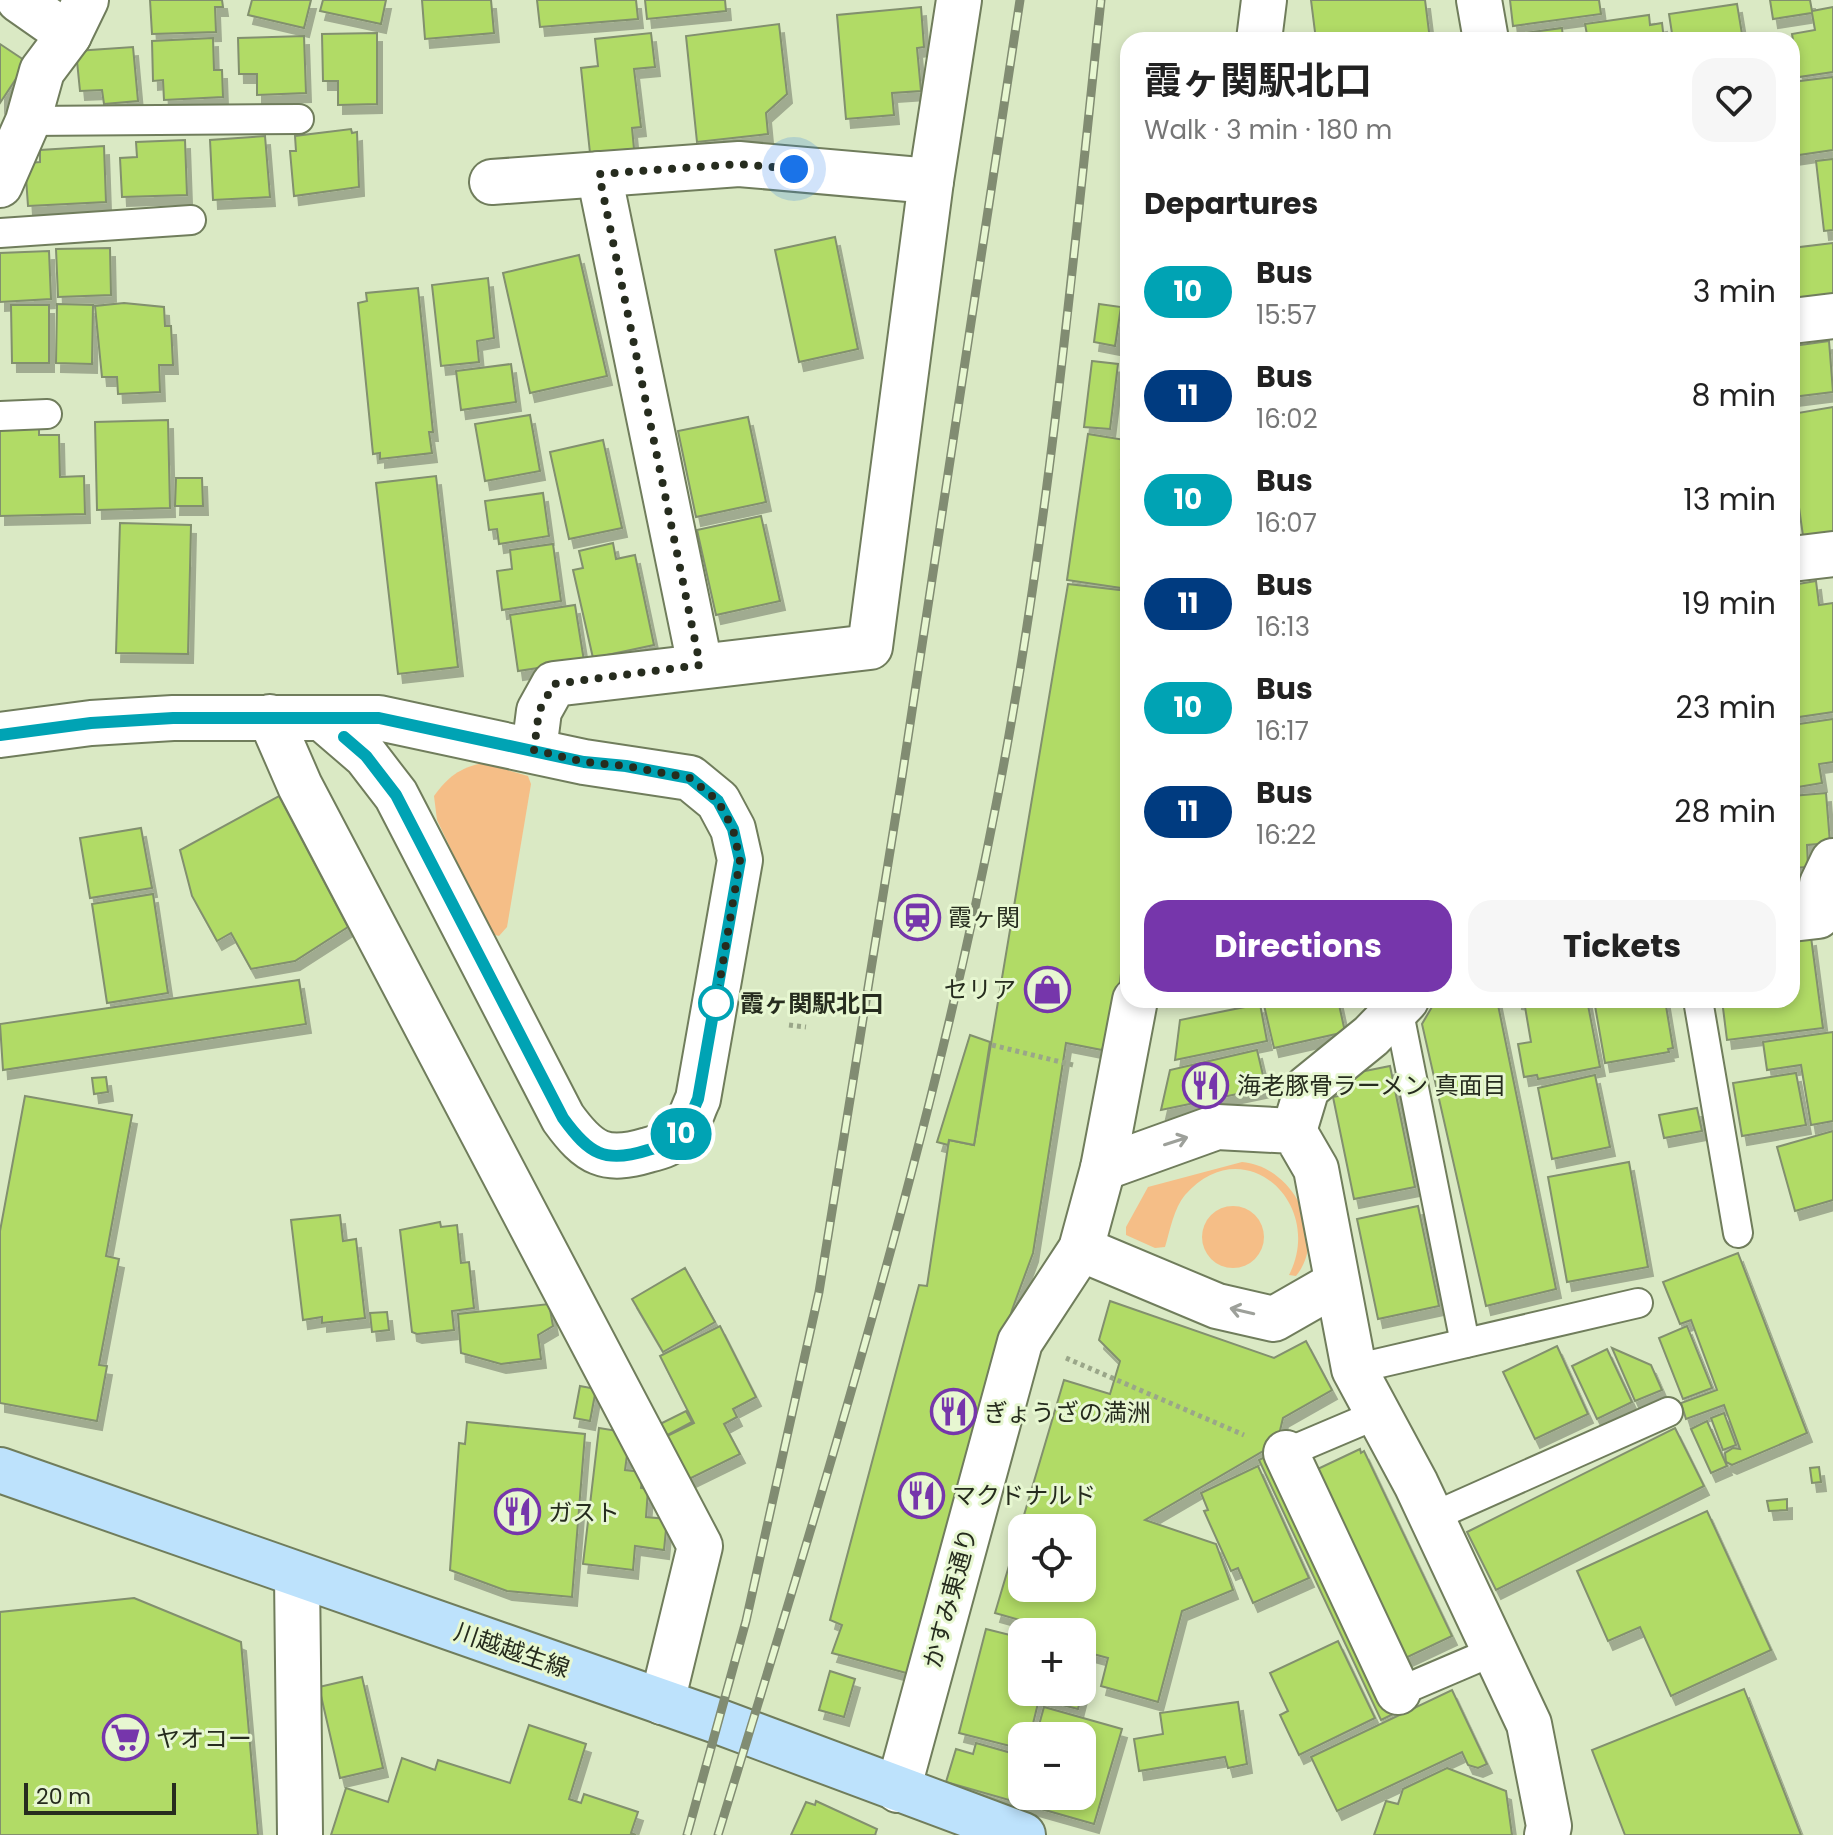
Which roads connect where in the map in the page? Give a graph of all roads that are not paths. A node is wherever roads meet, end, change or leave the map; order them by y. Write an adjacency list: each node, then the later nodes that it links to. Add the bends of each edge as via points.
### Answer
1 (19, 0): 5 (street)
2 (959, 0): 11 (street)
3 (1264, 0): 6 (street)
4 (1479, 0): 7 (street)
5 (77, 17): 9 (street, via 42,71)
6 (1260, 32)
7 (1485, 32)
8 (299, 119): 9 (lane)
9 (28, 121): 13 (street)
10 (599, 174): 11 (street, via 739,164); 12 (street); 22 (street)
11 (931, 181): 22 (street, via 870,647)
12 (492, 182)
13 (0, 185)
14 (191, 220): 15 (lane)
15 (0, 233)
16 (1833, 316): 17 (street)
17 (1800, 320)
18 (47, 414): 19 (lane)
19 (0, 416)
20 (1833, 554): 21 (street)
21 (1800, 558)
22 (700, 665): 26 (street, via 554,684 539,711)
23 (270, 717): 24 (street); 25 (street, via 91,723); 49 (street, via 300,786 700,1546)
24 (323, 719): 26 (street, via 379,718); 26 (street, via 366,756 396,795 563,1118 601,1155 622,1158 666,1145 683,1133 698,1099 740,860 733,829 718,801 690,778)
25 (0, 735)
26 (534, 750)
27 (1833, 861): 28 (street, via 1822,884 1818,916)
28 (1800, 918)
29 (1133, 1008): 34 (street, かすみ東通り)
30 (1398, 1008): 33 (street, via 1307,1088)
31 (1403, 1008): 39 (lane)
32 (1699, 1008): 35 (lane)
33 (1294, 1131): 34 (street, one-way to 33, via 1217,1127); 37 (street, via 1316,1169)
34 (1103, 1168): 36 (street, かすみ東通り)
35 (1738, 1233)
36 (1081, 1249): 37 (street, one-way to 36, via 1274,1319 1217,1306); 50 (street, かすみ東通り, via 1020,1342)
37 (1337, 1283): 40 (street)
38 (1638, 1303): 39 (lane)
39 (1465, 1343): 40 (lane)
40 (1354, 1369): 42 (street)
41 (1668, 1412): 45 (lane)
42 (1378, 1414): 43 (lane); 45 (street)
43 (1286, 1453): 48 (street)
44 (0, 1470): 46 (main road, 川越越生線)
45 (1432, 1517): 47 (street)
46 (297, 1576): 49 (main road, 川越越生線); 51 (street)
47 (1494, 1651): 48 (lane); 53 (street, via 1529,1724)
48 (1398, 1692)
49 (662, 1702): 50 (main road, 川越越生線)
50 (898, 1790): 52 (main road, 川越越生線)
51 (300, 1835)
52 (1023, 1835)
53 (1547, 1835)

